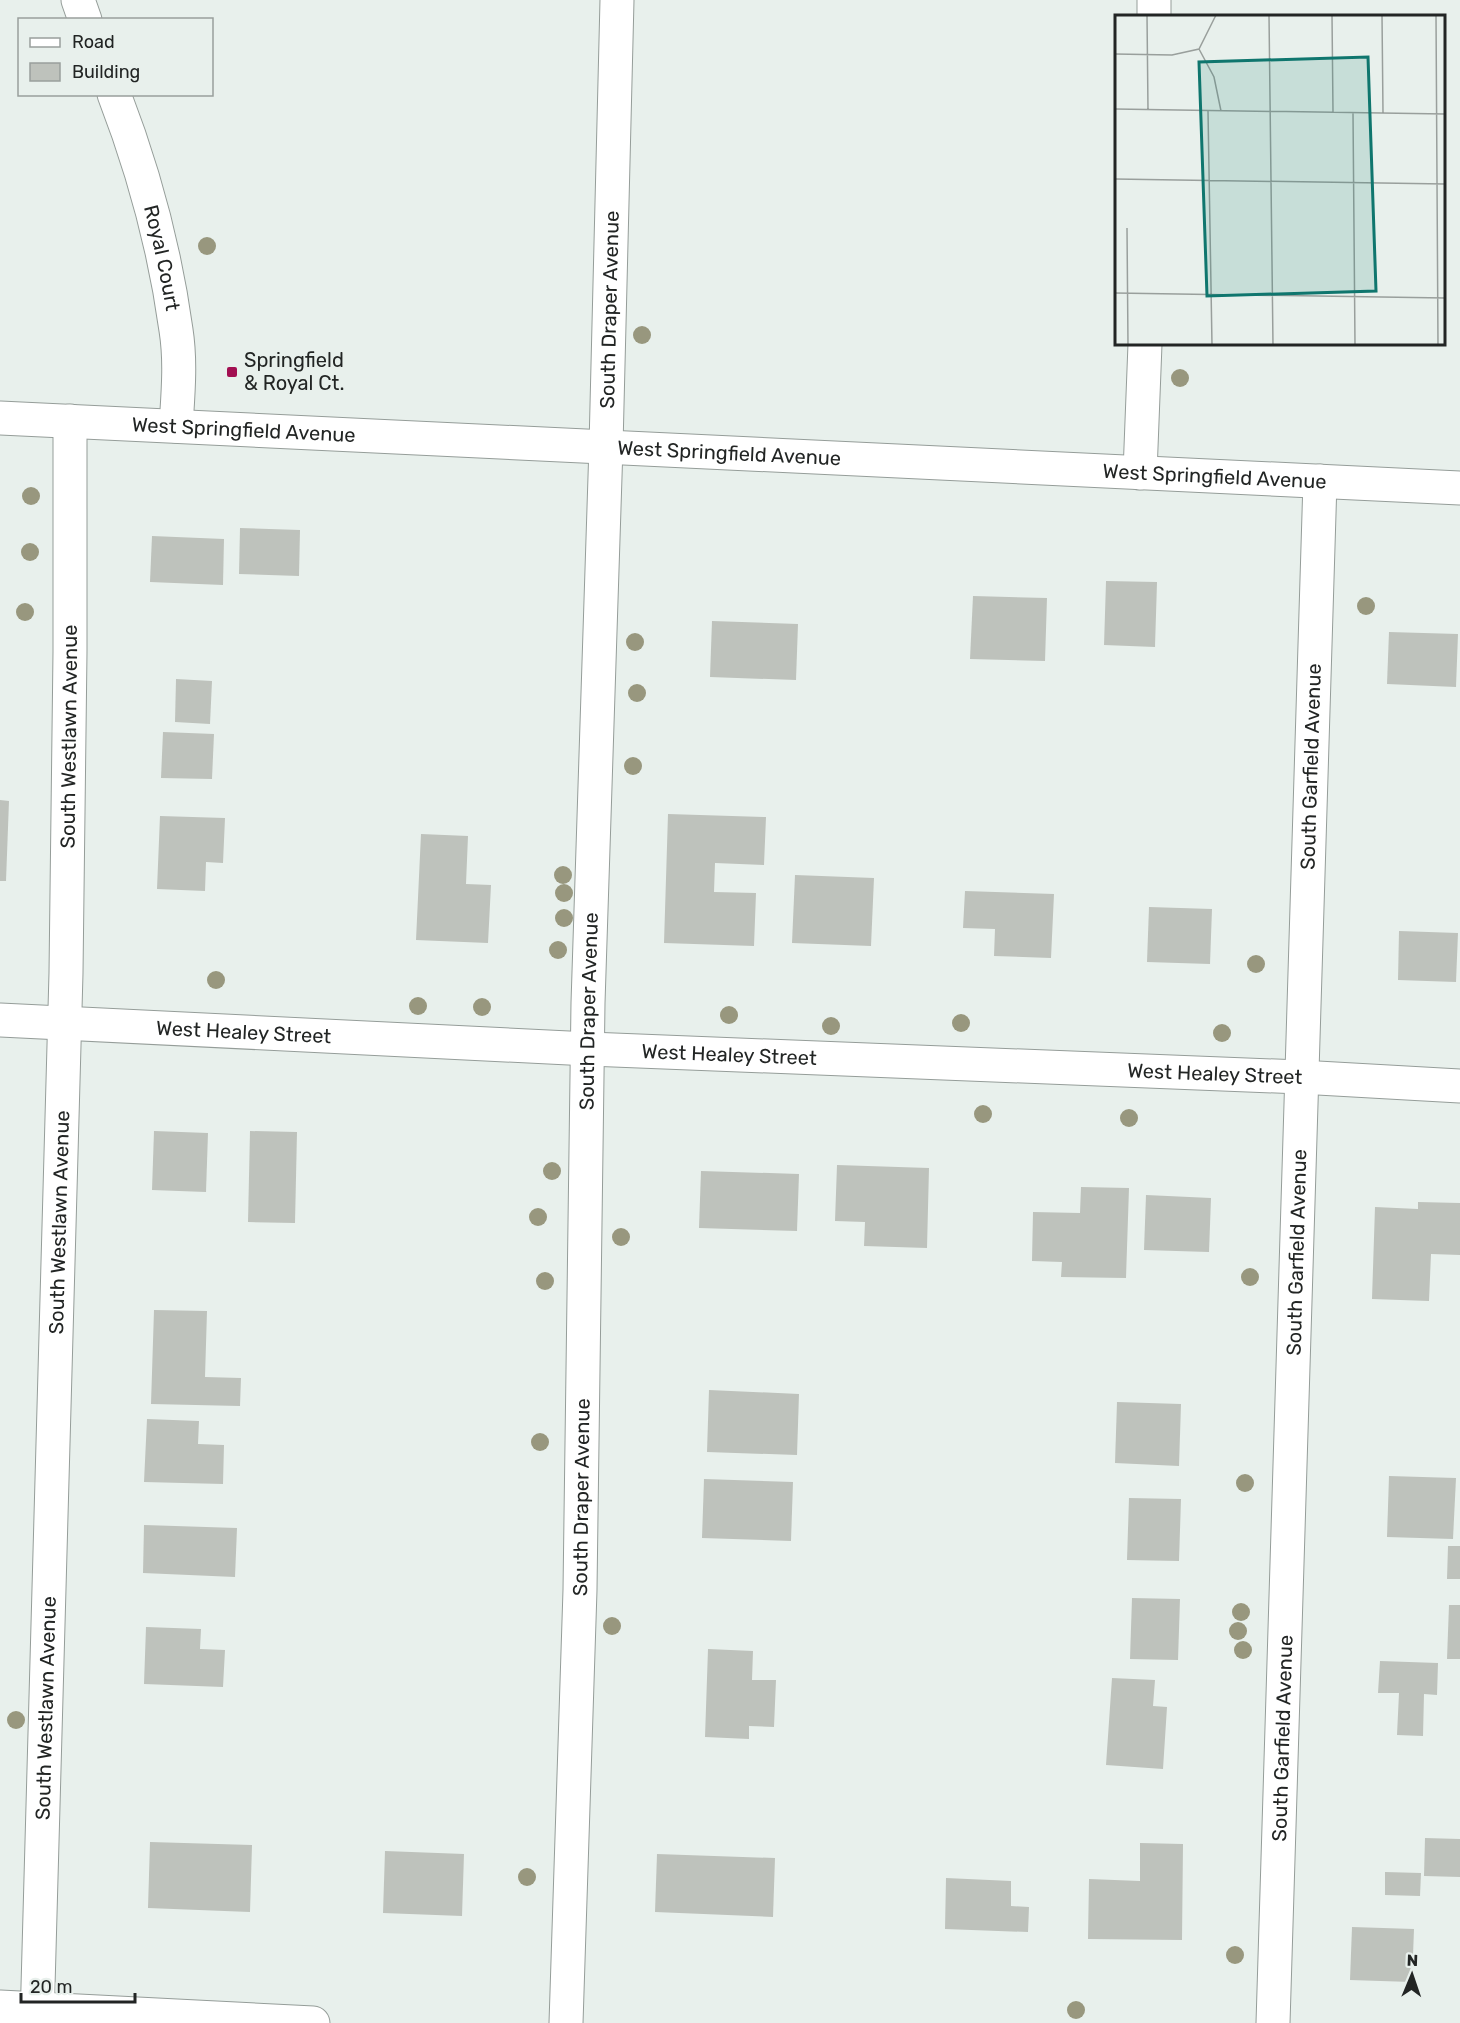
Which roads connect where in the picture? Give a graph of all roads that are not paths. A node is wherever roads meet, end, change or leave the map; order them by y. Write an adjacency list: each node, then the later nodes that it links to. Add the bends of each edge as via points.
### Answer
1 (78, 0): 3 (street)
2 (617, 0): 9 (street, South Draper Avenue)
3 (84, 18)
4 (115, 96): 8 (street, Royal Court, via 153,218 176,330 180,378)
5 (1145, 345): 10 (street)
6 (0, 418): 7 (street, West Springfield Avenue)
7 (70, 422): 8 (street, West Springfield Avenue); 14 (street, South Westlawn Avenue)
8 (176, 426): 9 (street, West Springfield Avenue)
9 (606, 446): 10 (street, West Springfield Avenue); 15 (street, South Draper Avenue)
10 (1140, 473): 11 (street, West Springfield Avenue)
11 (1320, 481): 12 (street, West Springfield Avenue); 16 (street, South Garfield Avenue)
12 (1460, 488)
13 (0, 1020): 14 (street, West Healey Street)
14 (65, 1023): 15 (street, West Healey Street); 19 (street, South Westlawn Avenue)
15 (589, 1049): 16 (street, West Healey Street); 21 (street, South Draper Avenue, via 580,1590)
16 (1300, 1077): 17 (street, West Healey Street); 22 (street, South Garfield Avenue)
17 (1460, 1086)
18 (0, 2007): 19 (street)
19 (38, 2016): 20 (street)
20 (313, 2023)
21 (566, 2023)
22 (1273, 2023)

